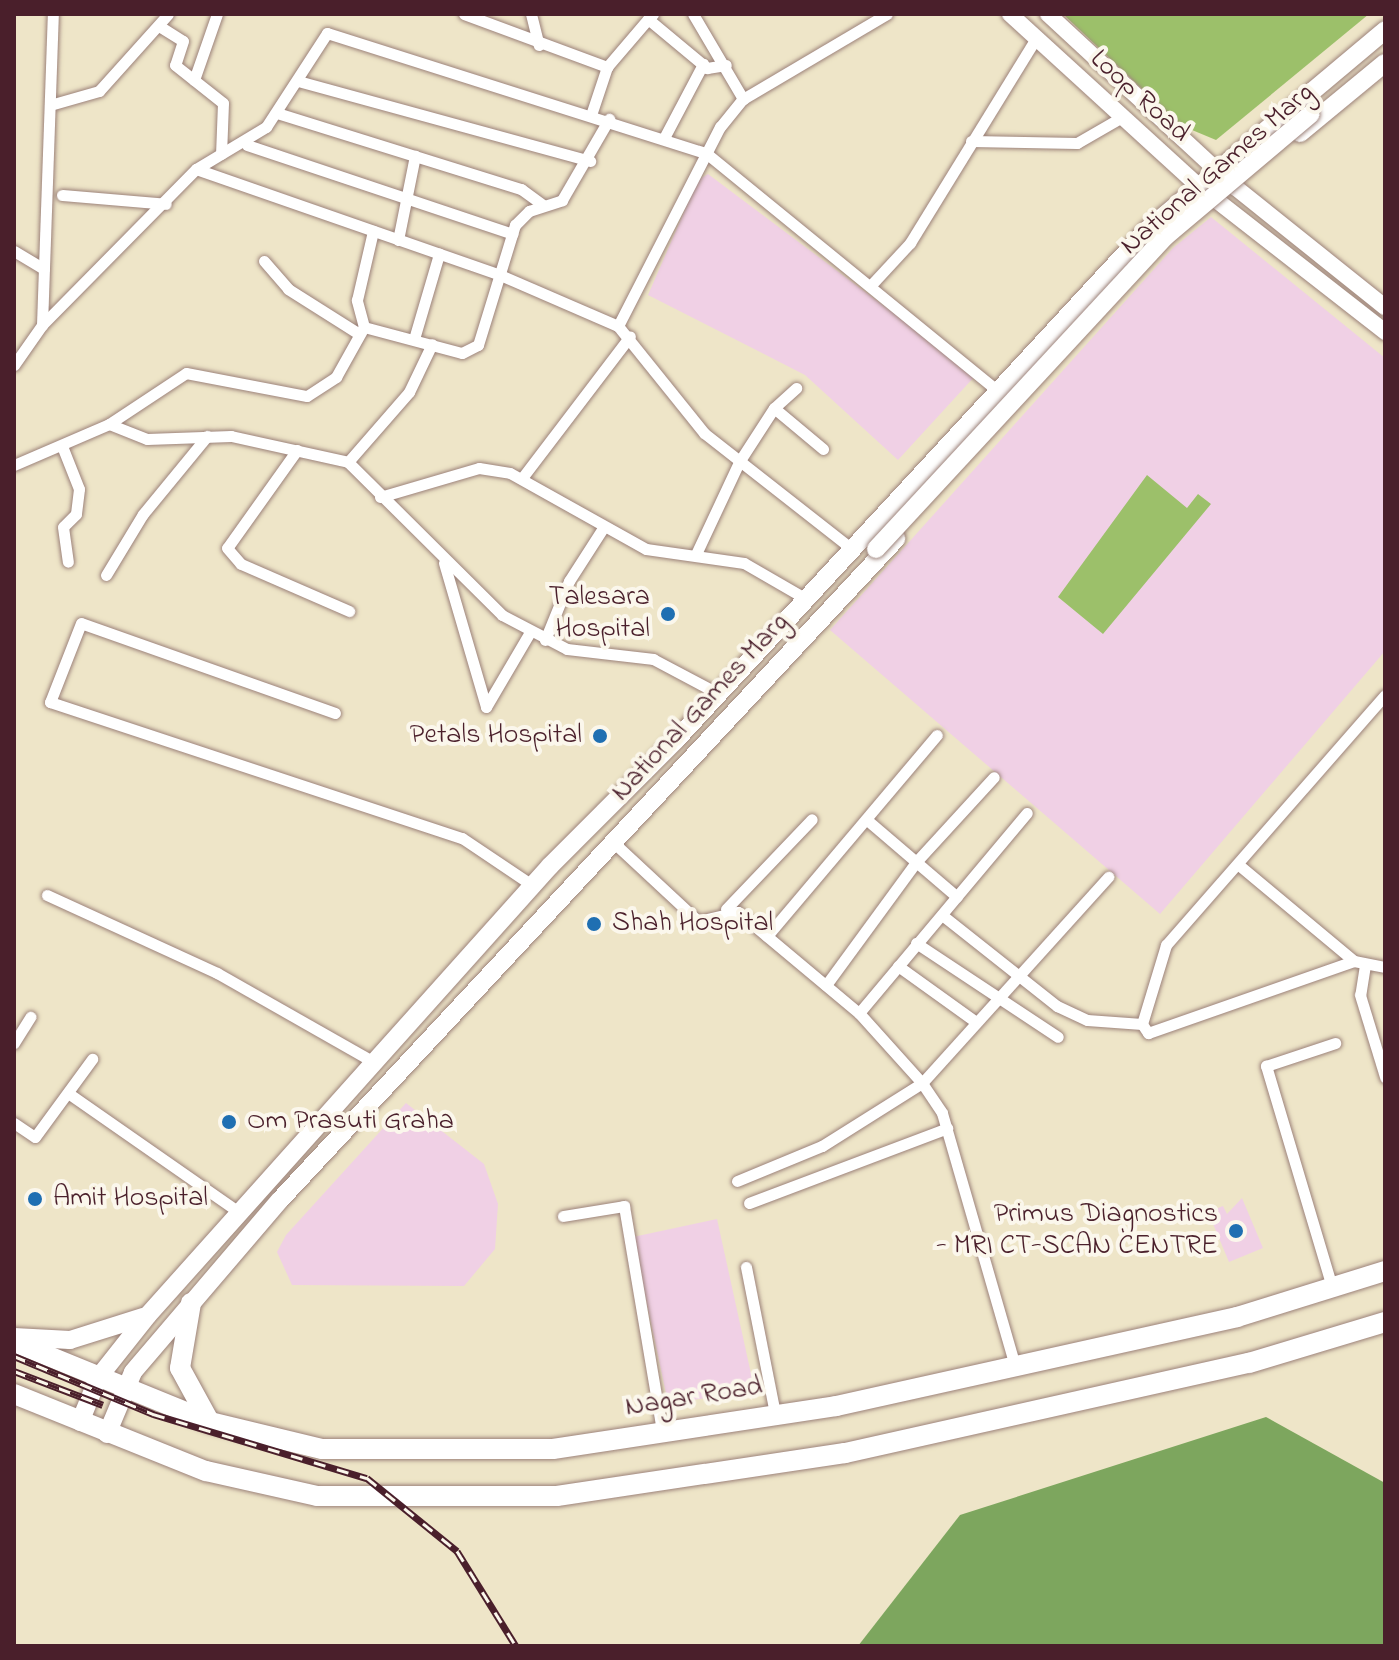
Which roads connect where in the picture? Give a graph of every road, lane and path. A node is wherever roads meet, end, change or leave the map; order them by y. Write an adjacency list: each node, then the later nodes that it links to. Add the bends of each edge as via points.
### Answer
1 (53, 14): 24 (street)
2 (168, 14): 11 (street)
3 (217, 14): 21 (street)
4 (464, 14): 15 (street)
5 (531, 14): 15 (street)
6 (693, 14): 19 (street)
7 (887, 14): 23 (street)
8 (1010, 14): 13 (main road, Loop Road)
9 (1048, 14): 38 (main road, Loop Road)
10 (651, 17): 18 (street); 20 (street)
11 (159, 26): 21 (street, via 183,41 175,65); 24 (street, via 99,91 75,104)
12 (1385, 30): 38 (main road, National Games Marg)
13 (1036, 38): 28 (main road, Loop Road); 31 (street)
14 (1385, 40): 25 (main road)
15 (539, 45): 20 (street)
16 (1385, 53): 25 (main road)
17 (1385, 63): 40 (main road, National Games Marg)
18 (703, 64): 19 (street); 30 (street)
19 (726, 65): 23 (street)
20 (607, 67): 26 (street)
21 (194, 80): 34 (street, via 223,103)
22 (298, 81): 26 (street, via 327,33); 27 (street); 36 (street)
23 (743, 99): 33 (street)
24 (50, 105): 54 (street)
25 (1308, 110): 80 (main road, bridge, via 1166,236)
26 (592, 112): 29 (street)
27 (277, 113): 32 (street); 35 (street)
28 (1122, 117): 31 (street, via 1077,143); 39 (main road, Loop Road)
29 (609, 119): 30 (street); 36 (street)
30 (664, 138): 33 (street)
31 (971, 141): 56 (street, via 910,243)
32 (247, 145): 34 (street); 42 (street)
33 (706, 153): 56 (street); 59 (street)
34 (221, 154): 37 (street)
35 (415, 156): 42 (street); 45 (street, via 521,189)
36 (590, 161): 45 (street, via 562,200)
37 (196, 169): 44 (street); 47 (street)
38 (1217, 169): 39 (main road, National Games Marg); 40 (main road, Loop Road)
39 (1197, 185): 43 (main road, Loop Road); 46 (main road, National Games Marg)
40 (1235, 187): 43 (main road, National Games Marg); 57 (main road, Loop Road)
41 (62, 195): 44 (street)
42 (406, 200): 48 (street); 49 (street)
43 (1219, 200): 50 (main road, National Games Marg); 61 (main road, Loop Road)
44 (166, 204): 58 (street, via 132,229)
45 (543, 205): 48 (street)
46 (1147, 230): 50 (main road); 67 (main road, National Games Marg)
47 (373, 231): 49 (street); 60 (street, via 357,300)
48 (513, 234): 55 (street)
49 (398, 240): 52 (street)
50 (1166, 248): 99 (main road, National Games Marg)
51 (14, 251): 54 (street)
52 (439, 254): 55 (street); 63 (street)
53 (264, 261): 60 (street, via 288,289)
54 (44, 269): 58 (street)
55 (500, 275): 59 (street); 64 (street, via 478,345 462,353)
56 (872, 284): 67 (street)
57 (1385, 307)
58 (42, 325): 65 (street)
59 (618, 326): 62 (street)
60 (360, 330): 63 (street); 69 (street, via 336,377 307,396 186,373)
61 (1385, 332)
62 (630, 336): 75 (street, via 684,414); 77 (street)
63 (414, 339): 64 (street)
64 (432, 344): 74 (street, via 409,392)
65 (14, 365)
66 (796, 388): 68 (street)
67 (997, 390): 81 (main road, National Games Marg)
68 (774, 408): 72 (street); 75 (street)
69 (109, 424): 70 (street, via 147,439); 71 (street)
70 (207, 436): 73 (street); 85 (street, via 143,514)
71 (62, 446): 76 (street); 83 (street, via 79,489 76,514 63,527)
72 (823, 449)
73 (297, 450): 74 (street); 87 (street, via 227,548 241,564)
74 (348, 462): 78 (street)
75 (739, 462): 81 (street); 82 (street)
76 (14, 465)
77 (522, 478): 78 (street, via 479,468); 79 (street)
78 (380, 497): 84 (street)
79 (603, 528): 82 (street, via 646,549); 89 (street, via 569,581)
80 (874, 545): 98 (main road, via 617,813); 99 (main road, via 623,818)
81 (852, 549): 86 (main road, National Games Marg)
82 (696, 554): 86 (street, via 744,563)
83 (68, 562)
84 (444, 562): 88 (street, via 477,597); 88 (street, via 486,707)
85 (106, 575)
86 (806, 599): 90 (main road, National Games Marg)
87 (349, 611)
88 (530, 632): 89 (street)
89 (545, 640): 90 (street, via 653,659)
90 (719, 694): 98 (main road, National Games Marg)
91 (1385, 695): 101 (street)
92 (335, 713): 103 (street, via 81,623 50,702 462,838)
93 (937, 735): 97 (street)
94 (994, 777): 100 (street)
95 (1027, 813): 105 (street)
96 (812, 819): 106 (street)
97 (867, 820): 100 (street); 108 (street)
98 (593, 822): 103 (main road, National Games Marg)
99 (613, 842): 106 (street, via 698,921); 137 (main road, National Games Marg)
100 (916, 862): 105 (street); 114 (street)
101 (1240, 866): 110 (street); 119 (street, via 1166,945)
102 (1108, 877): 113 (street)
103 (532, 885): 124 (main road, National Games Marg)
104 (47, 895): 124 (street, via 217,973)
105 (957, 897): 107 (street)
106 (726, 909): 108 (street)
107 (942, 915): 109 (street); 113 (street)
108 (767, 936): 114 (street)
109 (916, 943): 111 (street); 115 (street)
110 (1359, 963): 112 (street); 119 (street, via 1156,1031); 125 (street, via 1360,995)
111 (898, 966): 116 (street); 118 (street)
112 (1385, 967)
113 (1015, 977): 115 (street); 119 (street, via 1072,1015)
114 (826, 985): 116 (street)
115 (996, 1000): 118 (street); 120 (street)
116 (859, 1013): 126 (street)
117 (30, 1017): 121 (street)
118 (976, 1022): 126 (street)
119 (1142, 1024)
120 (1058, 1037)
121 (14, 1043)
122 (1335, 1043): 136 (street, via 1266,1066)
123 (92, 1059): 127 (street)
124 (372, 1061): 132 (main road, National Games Marg)
125 (1385, 1077)
126 (922, 1083): 129 (street); 130 (street, via 822,1146)
127 (68, 1093): 128 (street, via 35,1137); 132 (street)
128 (14, 1123)
129 (947, 1128): 131 (street); 141 (street)
130 (737, 1181)
131 (749, 1203)
132 (237, 1211): 138 (main road, National Games Marg)
133 (563, 1216): 148 (street, via 624,1206)
134 (746, 1267): 145 (street)
135 (1385, 1271): 136 (highway, Nagar Road)
136 (1332, 1287): 141 (highway, Nagar Road, via 1237,1317)
137 (191, 1303): 143 (main road, National Games Marg); 147 (highway, via 180,1368)
138 (148, 1315): 140 (main road, via 70,1340); 142 (main road, National Games Marg)
139 (1385, 1322): 149 (highway, via 1249,1363 845,1453 557,1496 317,1496 206,1471)
140 (14, 1339): 142 (highway, Nagar Road)
141 (1015, 1366): 145 (highway, Nagar Road)
142 (98, 1378): 143 (highway, Nagar Road); 146 (main road, National Games Marg)
143 (124, 1389): 147 (highway, Nagar Road); 149 (main road, National Games Marg)
144 (14, 1394): 146 (highway)
145 (775, 1414): 148 (highway, Nagar Road)
146 (80, 1422): 149 (highway)
147 (210, 1422): 148 (highway, Nagar Road, via 322,1449 368,1450 553,1449)
148 (662, 1431)
149 (107, 1434)

